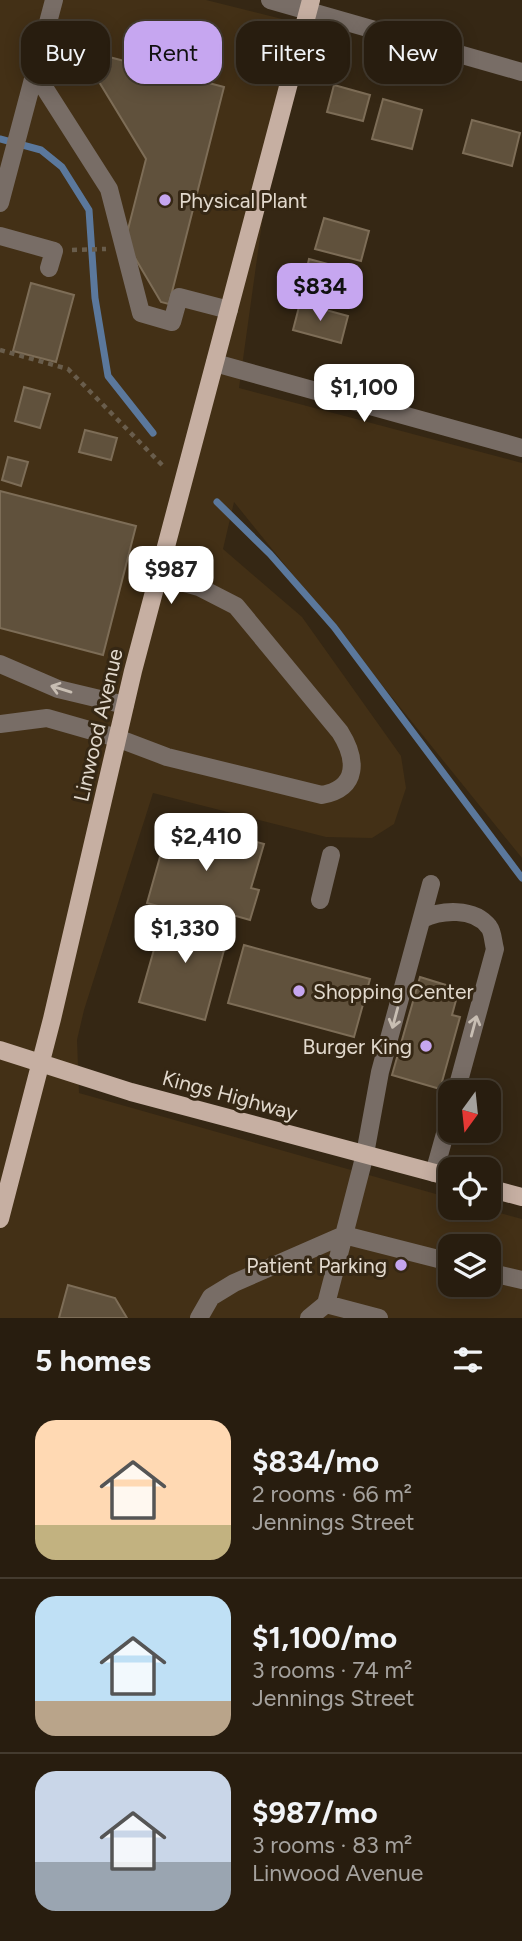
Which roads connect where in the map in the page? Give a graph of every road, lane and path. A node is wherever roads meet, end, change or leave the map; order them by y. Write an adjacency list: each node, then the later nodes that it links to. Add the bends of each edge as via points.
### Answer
1 (54, 0): 4 (street)
2 (270, 0): 3 (street)
3 (310, 5): 5 (street, via 391,36); 13 (main road, Linwood Avenue)
4 (49, 21)
5 (522, 72)
6 (32, 84): 8 (street)
7 (42, 84): 13 (street, via 109,189 141,313 172,321 179,297)
8 (0, 203)
9 (0, 236): 12 (street, via 54,251)
10 (111, 249): 11 (path)
11 (74, 250)
12 (49, 268)
13 (229, 310): 15 (main road, Linwood Avenue)
14 (0, 351): 17 (path, via 68,369)
15 (215, 363): 16 (street); 17 (main road, Linwood Avenue)
16 (522, 448)
17 (183, 485): 18 (main road, Linwood Avenue)
18 (159, 576): 20 (main road, Linwood Avenue); 22 (street, via 199,586 236,606 341,732 350,747 351,774 336,793 322,795 167,757)
19 (0, 664): 20 (street, one-way to 19, via 58,689)
20 (125, 705): 22 (main road, Linwood Avenue)
21 (0, 724): 22 (street, via 47,718)
22 (117, 738): 28 (main road, Linwood Avenue)
23 (331, 855): 25 (street)
24 (431, 884): 26 (street)
25 (320, 900)
26 (422, 919): 29 (street, one-way to 26, via 495,948 490,928 475,915 449,912); 30 (street, one-way to 30, via 380,1072)
27 (0, 1050): 28 (main road, Kings Highway)
28 (41, 1063): 30 (main road, Kings Highway, via 131,1092); 34 (main road, Linwood Avenue)
29 (459, 1080)
30 (365, 1154): 31 (main road, Kings Highway); 35 (street)
31 (438, 1174)
32 (501, 1191): 33 (main road)
33 (522, 1197)
34 (0, 1219)
35 (344, 1235): 36 (street); 39 (street); 40 (street, via 234,1283 211,1297)
36 (438, 1259)
37 (501, 1275): 38 (street)
38 (522, 1280)
39 (326, 1304): 41 (street); 42 (street)
40 (200, 1318)
41 (309, 1318)
42 (379, 1318)

